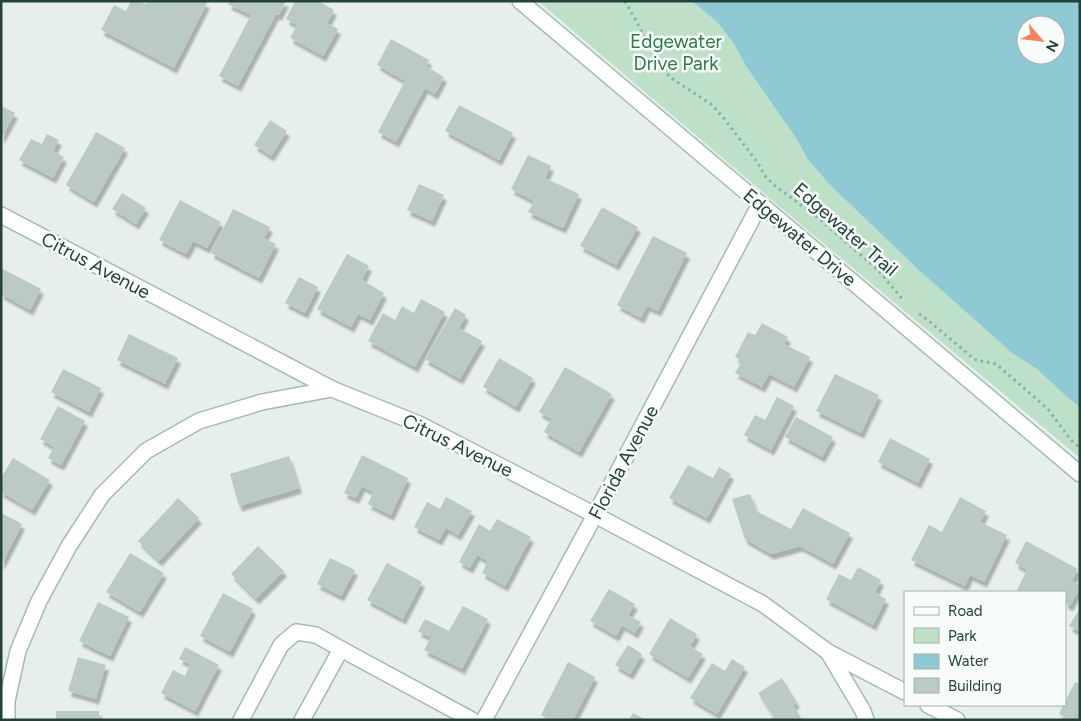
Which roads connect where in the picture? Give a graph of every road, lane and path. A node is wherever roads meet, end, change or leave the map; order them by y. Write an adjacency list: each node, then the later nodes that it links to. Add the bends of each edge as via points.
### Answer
1 (520, 1): 3 (street, Edgewater Drive)
2 (625, 1): 5 (path, Edgewater Trail, via 663,70 711,104 765,176 878,270)
3 (760, 204): 9 (street, Edgewater Drive); 10 (street, Florida Avenue)
4 (1, 215): 7 (street, Citrus Avenue)
5 (905, 303)
6 (912, 310): 8 (path, via 974,359 996,364 1048,409)
7 (332, 389): 10 (street, Citrus Avenue, via 419,424); 15 (street, via 262,402 199,421 146,451 102,494 69,546 18,650 7,701)
8 (1080, 448)
9 (1080, 474)
10 (595, 515): 12 (street, Citrus Avenue, via 762,604); 19 (street, Florida Avenue)
11 (340, 649): 16 (street, via 316,635 296,632 281,645); 17 (street); 18 (street)
12 (828, 652): 13 (street, Citrus Avenue); 20 (street)
13 (904, 691)
14 (930, 706): 21 (street)
15 (7, 720)
16 (241, 720)
17 (302, 720)
18 (472, 720)
19 (484, 720)
20 (866, 720)
21 (957, 720)

